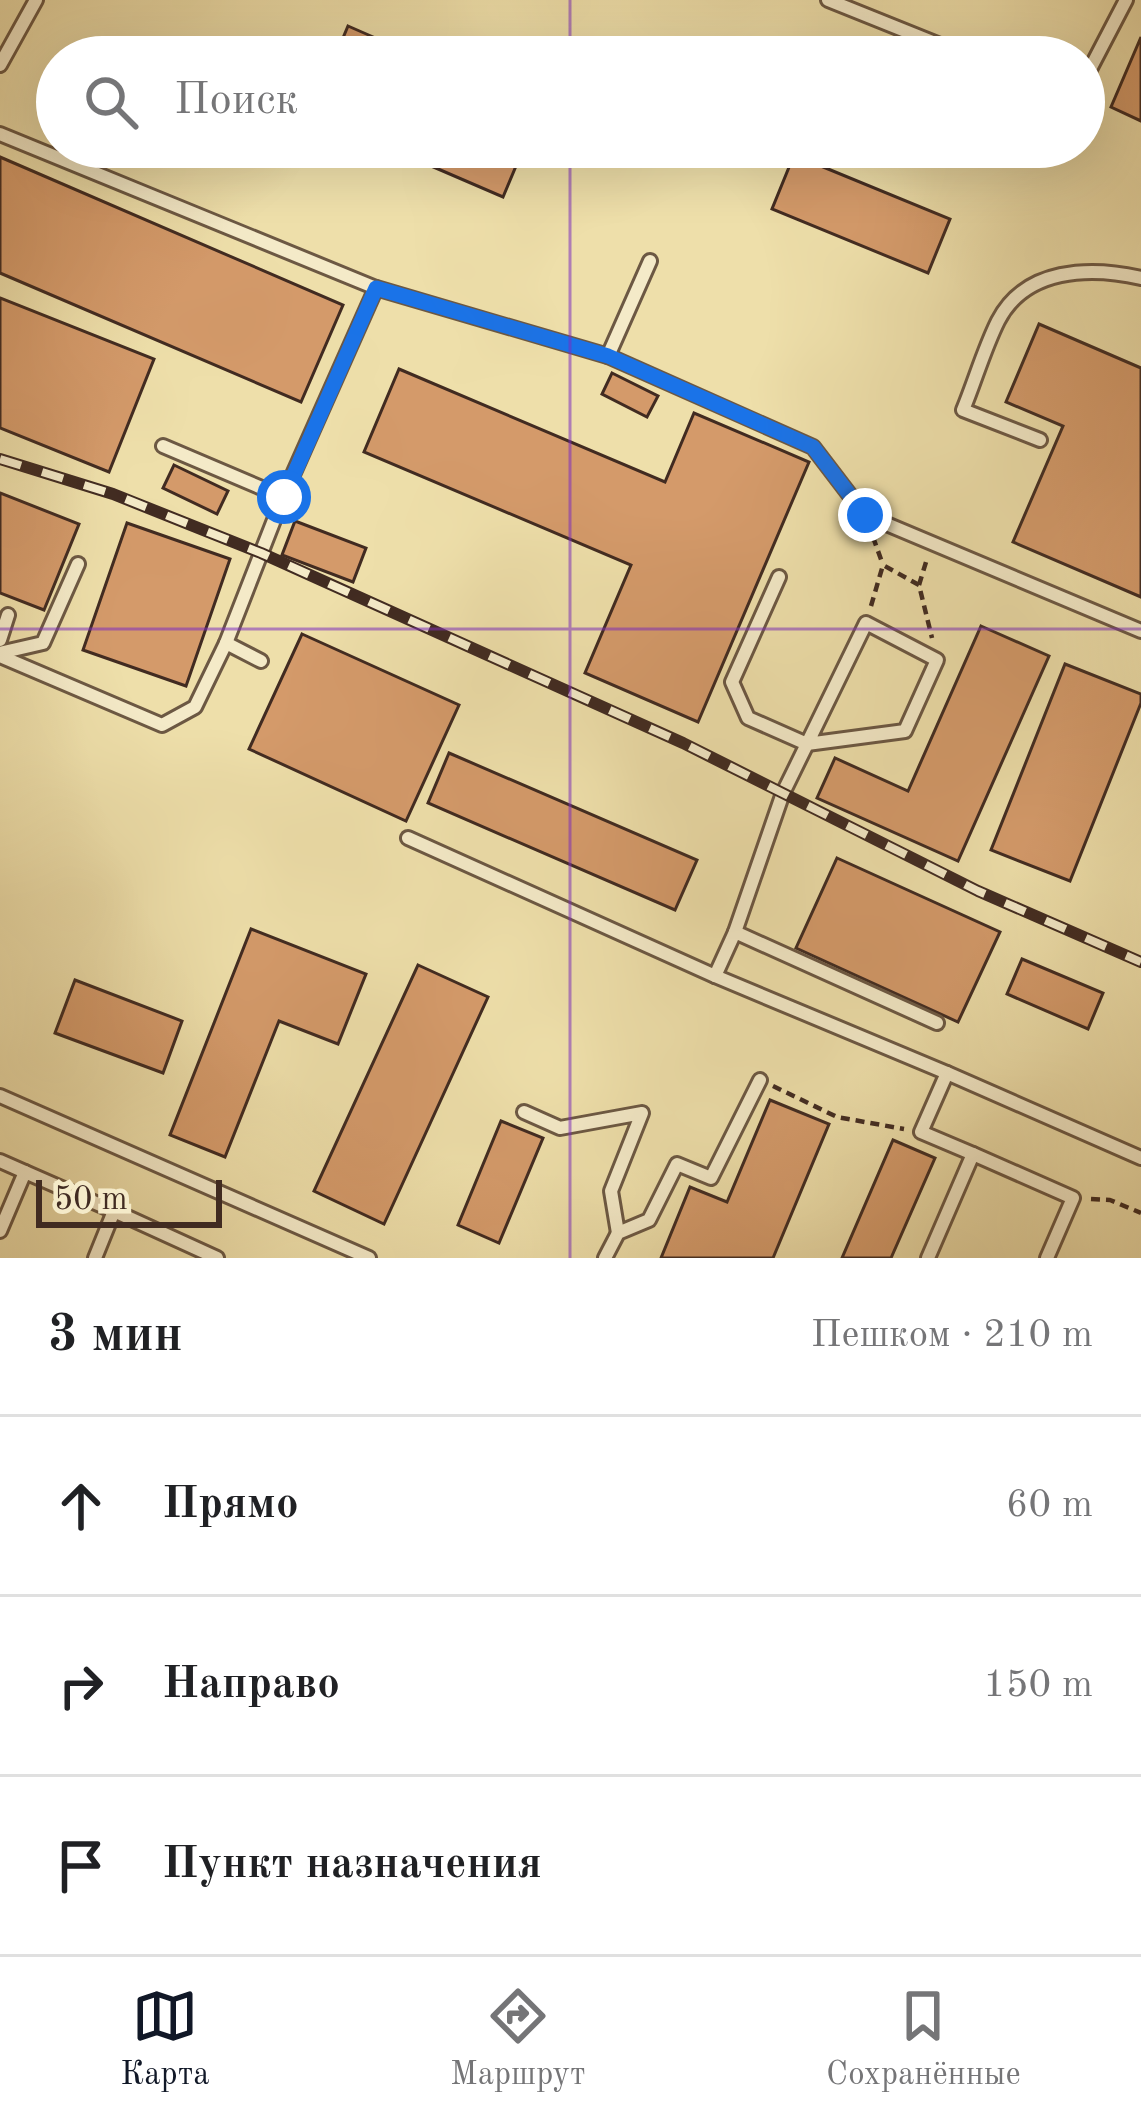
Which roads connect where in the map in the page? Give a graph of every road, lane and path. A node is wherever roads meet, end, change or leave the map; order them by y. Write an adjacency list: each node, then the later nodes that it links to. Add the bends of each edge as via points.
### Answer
1 (36, 0): 6 (lane)
2 (828, 0): 4 (lane)
3 (1126, 0): 5 (lane)
4 (918, 36)
5 (1105, 40)
6 (0, 65)
7 (0, 134): 8 (lane)
8 (36, 149)
9 (83, 168): 12 (lane)
10 (650, 261): 13 (lane)
11 (1141, 278): 14 (lane, via 1080,271 1048,279 1024,287 999,317 963,410)
12 (376, 288): 13 (lane); 16 (lane)
13 (608, 356): 17 (lane, via 813,447 865,515)
14 (1040, 440)
15 (163, 446): 16 (lane)
16 (284, 497): 25 (lane)
17 (932, 543): 20 (path); 23 (lane)
18 (78, 564): 26 (lane, via 43,643)
19 (779, 577): 29 (lane, via 732,682 748,718)
20 (919, 585): 22 (path, via 883,565); 27 (path)
21 (8, 615): 24 (lane)
22 (866, 623): 27 (lane); 29 (lane)
23 (1141, 631)
24 (0, 640)
25 (226, 643): 26 (lane, via 195,707 162,725); 28 (lane)
26 (0, 655)
27 (938, 660): 29 (lane, via 905,731)
28 (261, 662)
29 (807, 744): 31 (lane)
30 (408, 838): 32 (lane)
31 (735, 932): 32 (lane); 33 (lane)
32 (715, 976): 34 (lane)
33 (937, 1023)
34 (947, 1072): 38 (lane); 40 (lane)
35 (760, 1080): 38 (path, via 837,1118); 47 (lane, via 711,1178 677,1164 650,1220)
36 (0, 1096): 50 (lane)
37 (524, 1112): 47 (lane, via 560,1128 642,1113 610,1191)
38 (921, 1132): 39 (lane)
39 (974, 1154): 43 (lane); 52 (lane)
40 (1141, 1158)
41 (0, 1161): 42 (lane)
42 (25, 1172): 44 (lane); 46 (lane)
43 (1073, 1198): 45 (path, via 1110,1200); 53 (lane)
44 (114, 1211): 48 (lane); 49 (lane)
45 (1141, 1213)
46 (0, 1231)
47 (618, 1233): 51 (lane)
48 (95, 1258)
49 (217, 1258)
50 (369, 1258)
51 (605, 1258)
52 (928, 1258)
53 (1047, 1258)

